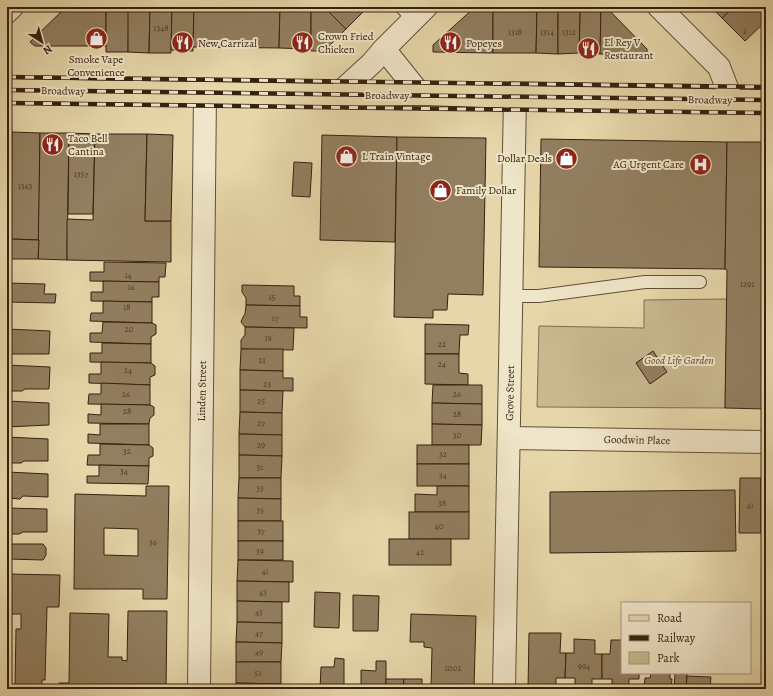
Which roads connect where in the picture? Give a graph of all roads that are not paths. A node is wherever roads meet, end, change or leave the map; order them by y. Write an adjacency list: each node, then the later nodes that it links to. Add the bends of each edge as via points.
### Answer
1 (12, 7): 4 (street)
2 (659, 7): 11 (street, via 719,67)
3 (413, 11): 5 (street)
4 (7, 12)
5 (384, 49): 8 (street); 9 (street)
6 (7, 90): 7 (main road, Broadway)
7 (205, 93): 9 (main road, Broadway); 17 (street, Linden Street)
8 (420, 94): 9 (main road, Broadway); 10 (main road, Broadway)
9 (337, 95)
10 (515, 97): 11 (main road, Broadway); 14 (street, Grove Street)
11 (732, 100): 12 (main road, Broadway)
12 (766, 101)
13 (700, 282): 14 (lane, via 645,282 539,296)
14 (512, 296): 15 (street, Grove Street)
15 (509, 438): 16 (street, Goodwin Place); 18 (street, Grove Street)
16 (766, 442)
17 (199, 689)
18 (504, 689)

